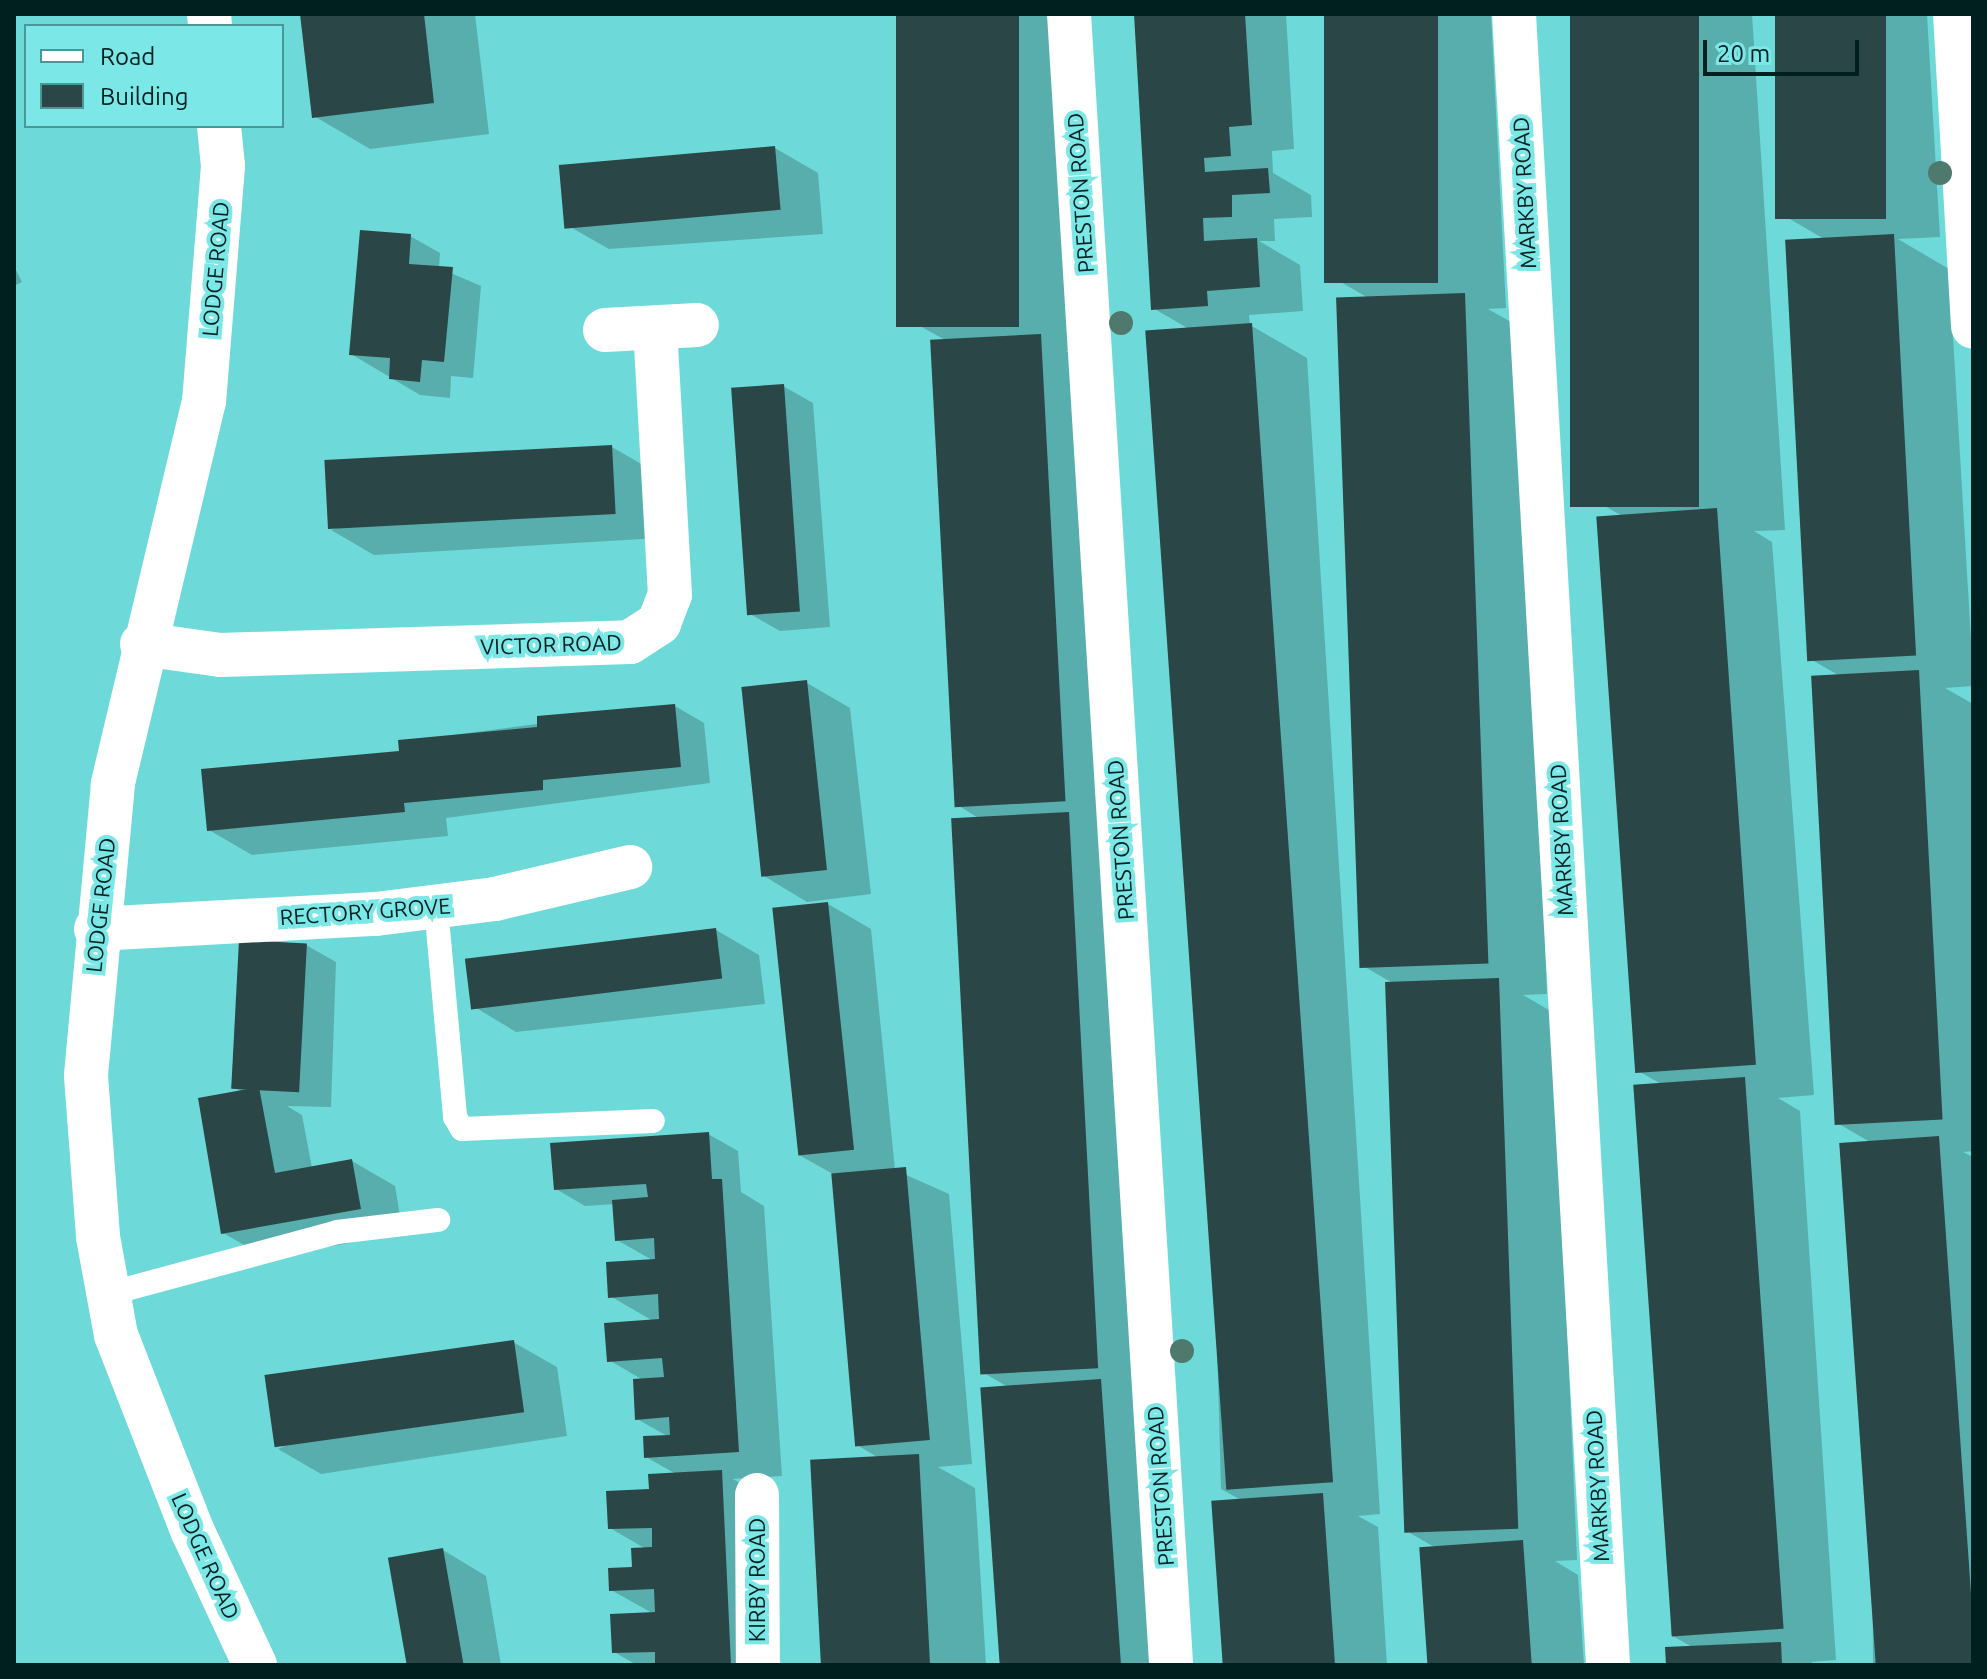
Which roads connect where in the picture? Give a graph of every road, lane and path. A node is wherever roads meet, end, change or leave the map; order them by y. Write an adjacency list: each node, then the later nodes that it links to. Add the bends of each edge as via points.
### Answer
1 (1069, 14): 17 (street, PRESTON ROAD)
2 (1514, 14): 18 (street, MARKBY ROAD)
3 (1955, 14): 5 (street)
4 (219, 128): 7 (street, LODGE ROAD, via 223,166 204,401)
5 (1973, 326)
6 (605, 330): 7 (street, VICTOR ROAD, via 676,327 670,595 659,623 630,642 220,655)
7 (142, 644): 10 (street, LODGE ROAD, via 113,784)
8 (630, 867): 9 (street, RECTORY GROVE)
9 (436, 907): 10 (street, RECTORY GROVE); 11 (lane, via 455,1117 462,1129)
10 (96, 929): 13 (street, LODGE ROAD, via 86,1076)
11 (653, 1121)
12 (438, 1220): 13 (lane, via 337,1232)
13 (108, 1294): 15 (street, LODGE ROAD, via 116,1335 193,1532)
14 (757, 1495): 16 (street, KIRBY ROAD)
15 (255, 1665)
16 (758, 1665)
17 (1171, 1665)
18 (1608, 1665)

